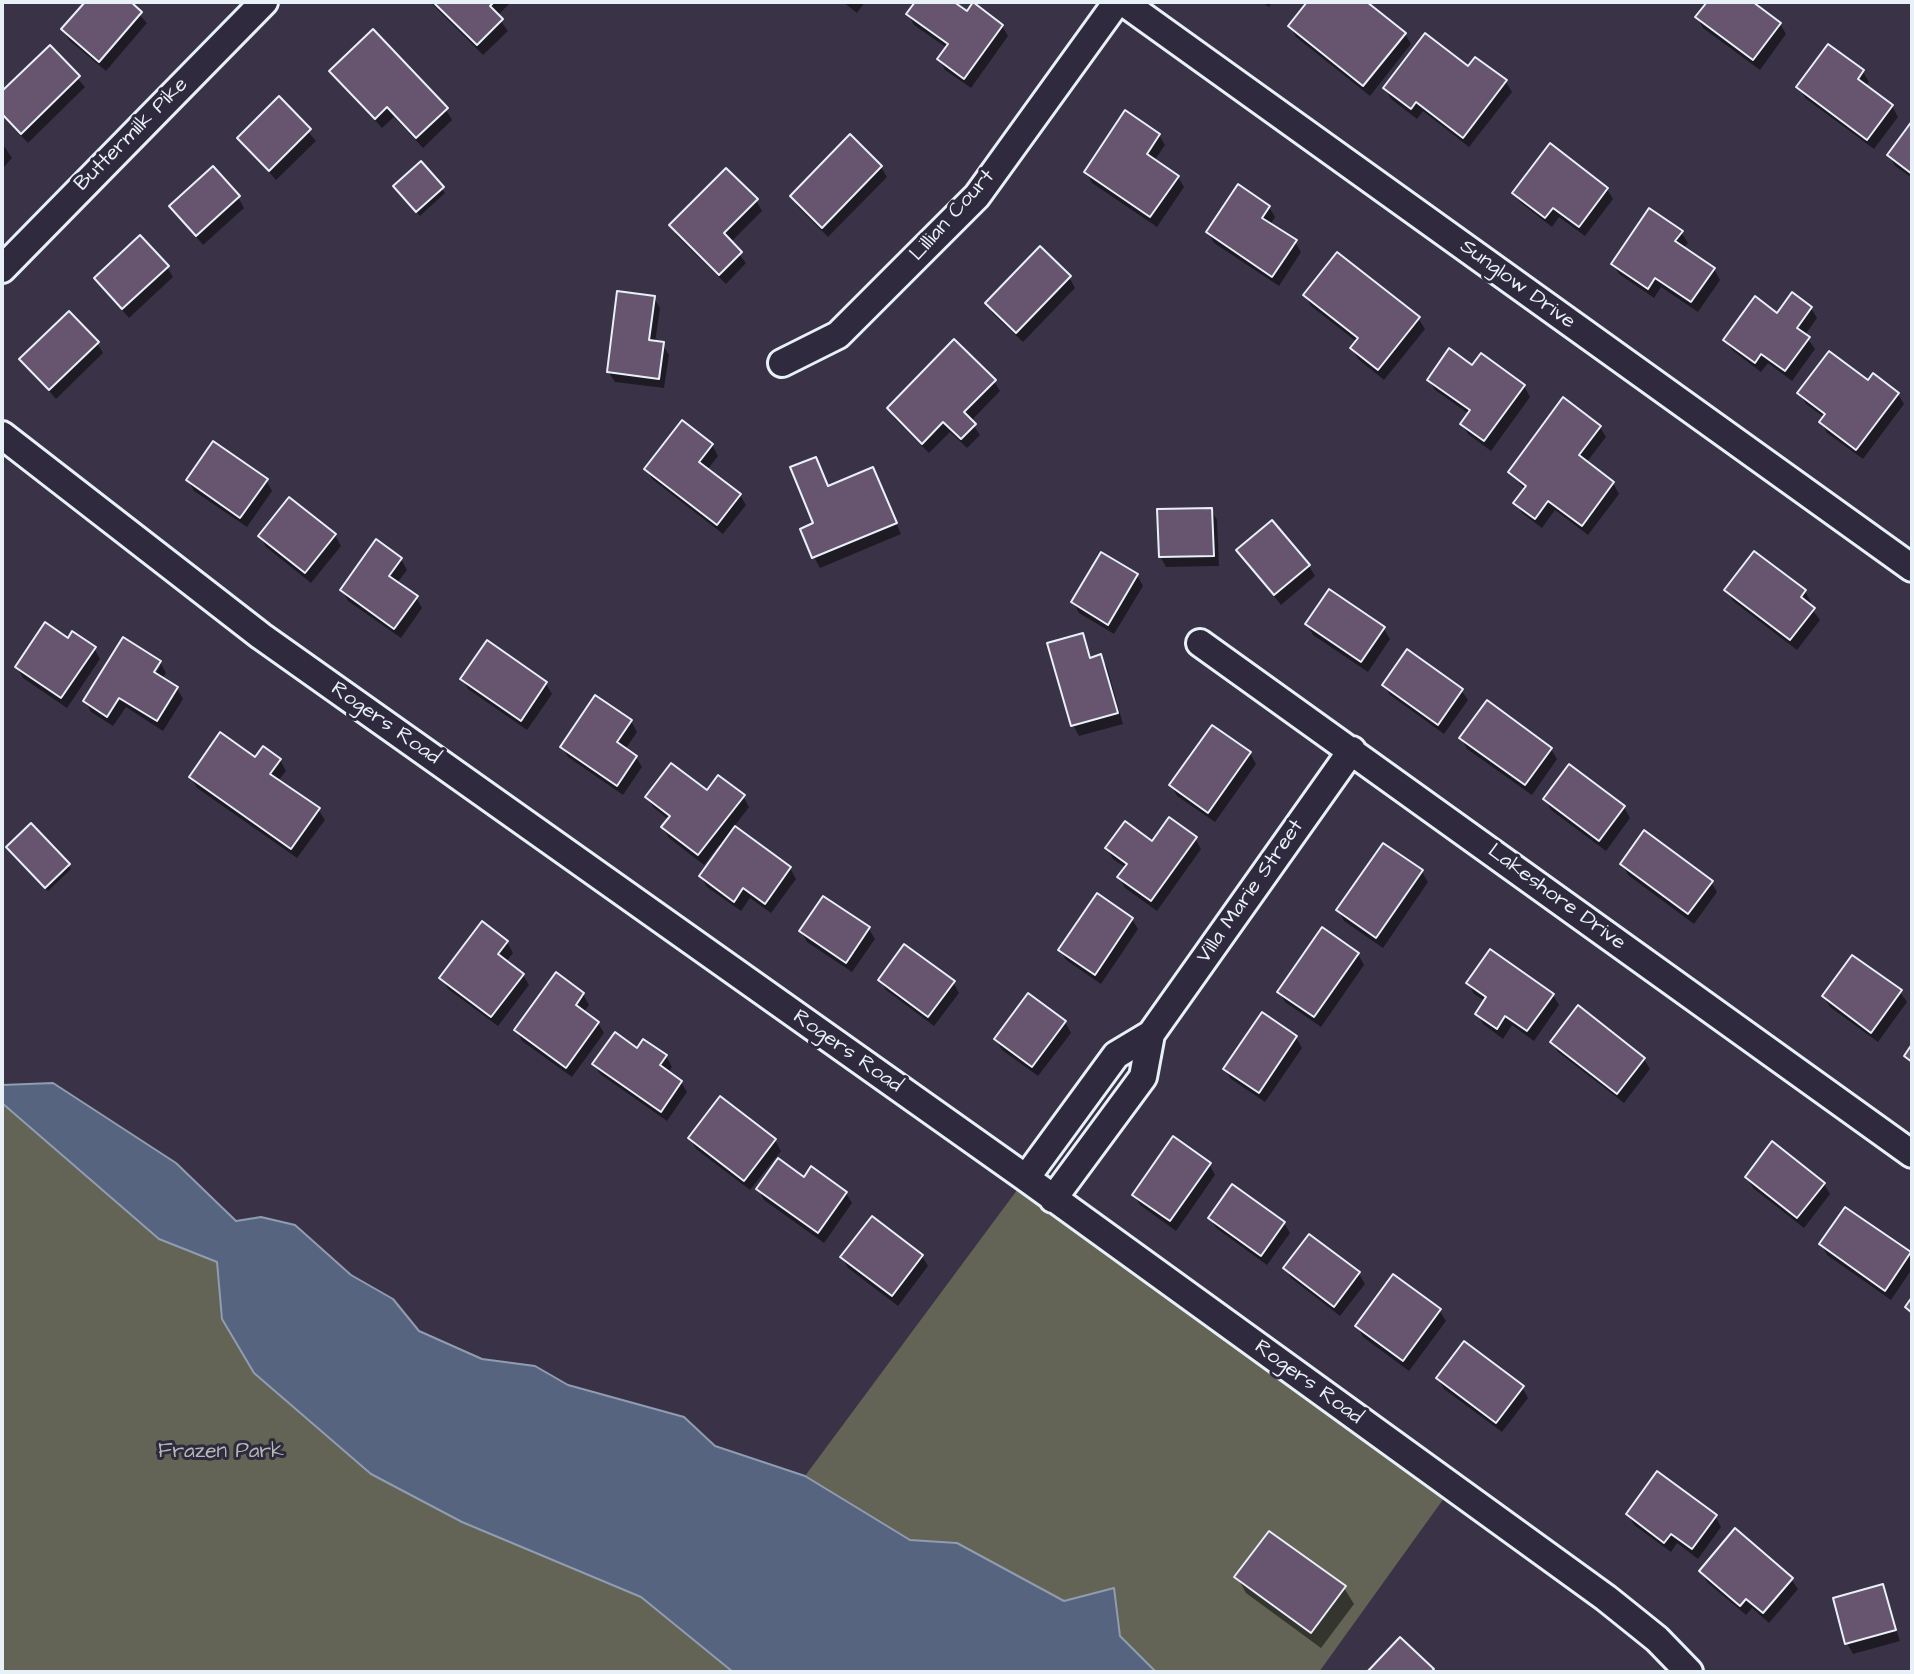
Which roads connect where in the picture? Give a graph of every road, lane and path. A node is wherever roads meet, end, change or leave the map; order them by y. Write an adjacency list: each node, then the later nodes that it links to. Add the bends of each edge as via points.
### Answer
1 (264, 2): 4 (street, Buttermilk Pike)
2 (1117, 2): 5 (street, Lillian Court, via 977,196 838,335)
3 (1123, 2): 7 (street, Sunglow Drive)
4 (2, 269)
5 (782, 363)
6 (2, 435): 12 (street, Rogers Road, via 261,636)
7 (1912, 568)
8 (1200, 643): 9 (street, Lakeshore Drive)
9 (1352, 750): 10 (street, Villa Marie Street); 11 (street, Lakeshore Drive)
10 (1151, 1034): 12 (street, Villa Marie Street, via 1116,1055); 13 (street, Villa Marie Street, via 1143,1077)
11 (1912, 1154)
12 (1026, 1178): 13 (street, Rogers Road)
13 (1053, 1199): 14 (street, Rogers Road, via 1606,1598)
14 (1689, 1672)

